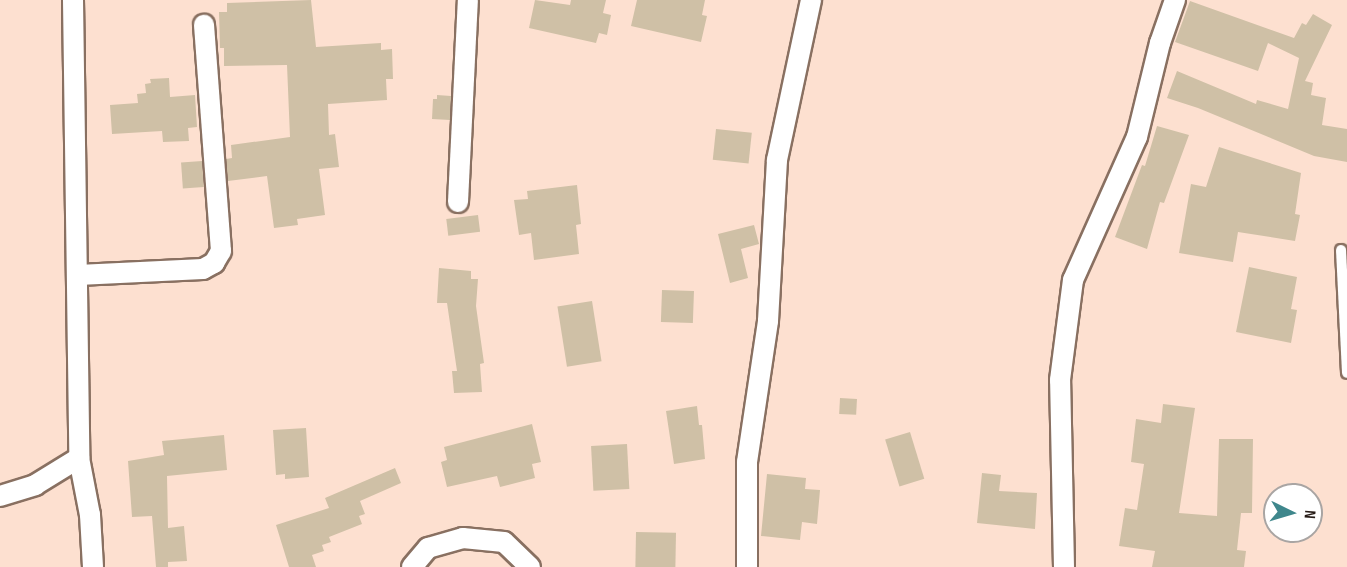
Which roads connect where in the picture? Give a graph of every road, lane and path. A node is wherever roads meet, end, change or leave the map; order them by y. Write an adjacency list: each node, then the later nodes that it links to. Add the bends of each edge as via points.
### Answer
1 (73, 0): 8 (street)
2 (468, 0): 6 (street)
3 (811, 0): 15 (street, via 777,160 768,321 747,462)
4 (1174, 0): 16 (street, via 1137,137 1073,280 1060,380)
5 (204, 25): 8 (street, via 221,251 214,263 203,269)
6 (458, 202)
7 (1341, 250): 9 (lane)
8 (78, 275): 10 (street)
9 (1347, 373)
10 (79, 458): 11 (street, via 35,485); 12 (street, via 90,514)
11 (0, 496)
12 (93, 567)
13 (412, 567): 14 (street, via 428,548 463,538 504,542)
14 (530, 567)
15 (747, 567)
16 (1064, 567)

